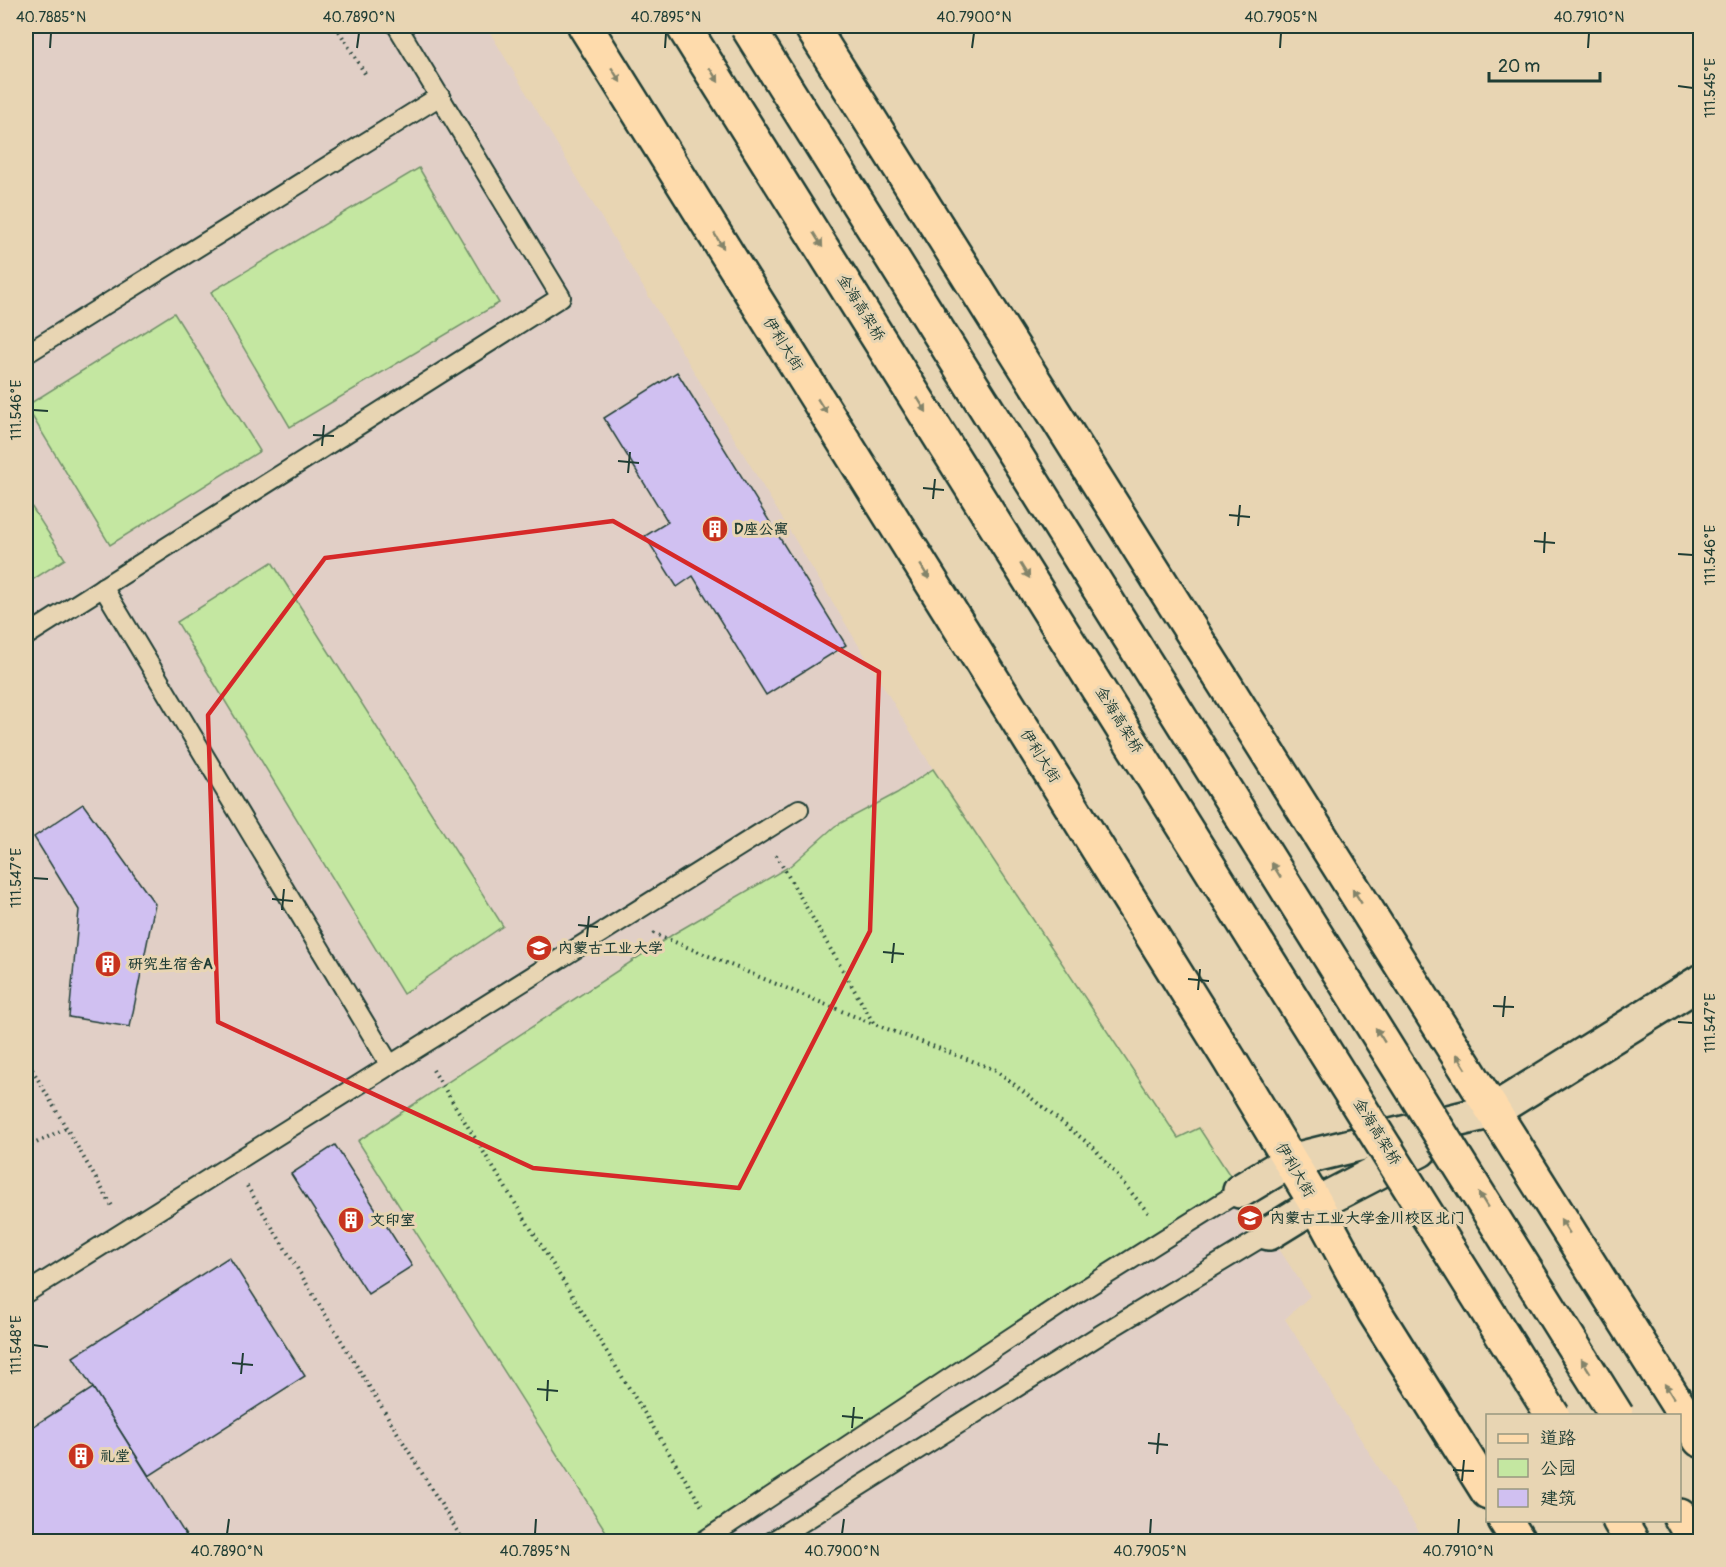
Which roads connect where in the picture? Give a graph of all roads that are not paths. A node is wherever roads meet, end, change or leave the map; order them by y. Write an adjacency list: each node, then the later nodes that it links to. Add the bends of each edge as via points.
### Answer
1 (397, 26): 6 (lane)
2 (585, 26): 14 (main road, 伊利大街, one-way to 14)
3 (683, 26): 19 (main road, 金海高架桥, one-way to 19, bridge)
4 (747, 26): 20 (main road, one-way to 4, bridge)
5 (811, 26): 13 (main road, one-way to 5)
6 (440, 96): 7 (lane); 8 (lane, via 561,297)
7 (26, 354)
8 (103, 586): 9 (lane); 12 (lane)
9 (26, 636)
10 (799, 809): 12 (lane)
11 (1701, 982): 13 (street)
12 (390, 1065): 18 (lane)
13 (1493, 1111): 14 (street); 16 (street); 21 (main road, one-way to 13)
14 (1290, 1161): 15 (street); 16 (main road, 伊利大街)
15 (1240, 1191): 26 (lane)
16 (1316, 1204): 17 (street); 22 (main road, 伊利大街, via 1374,1311)
17 (1269, 1233): 27 (lane)
18 (26, 1293)
19 (1552, 1414)
20 (1616, 1414)
21 (1701, 1440)
22 (1486, 1489)
23 (1681, 1518): 30 (main road)
24 (1507, 1522): 28 (main road)
25 (1619, 1522): 29 (main road)
26 (710, 1537)
27 (771, 1542)
28 (1519, 1542)
29 (1632, 1542)
30 (1695, 1542)

